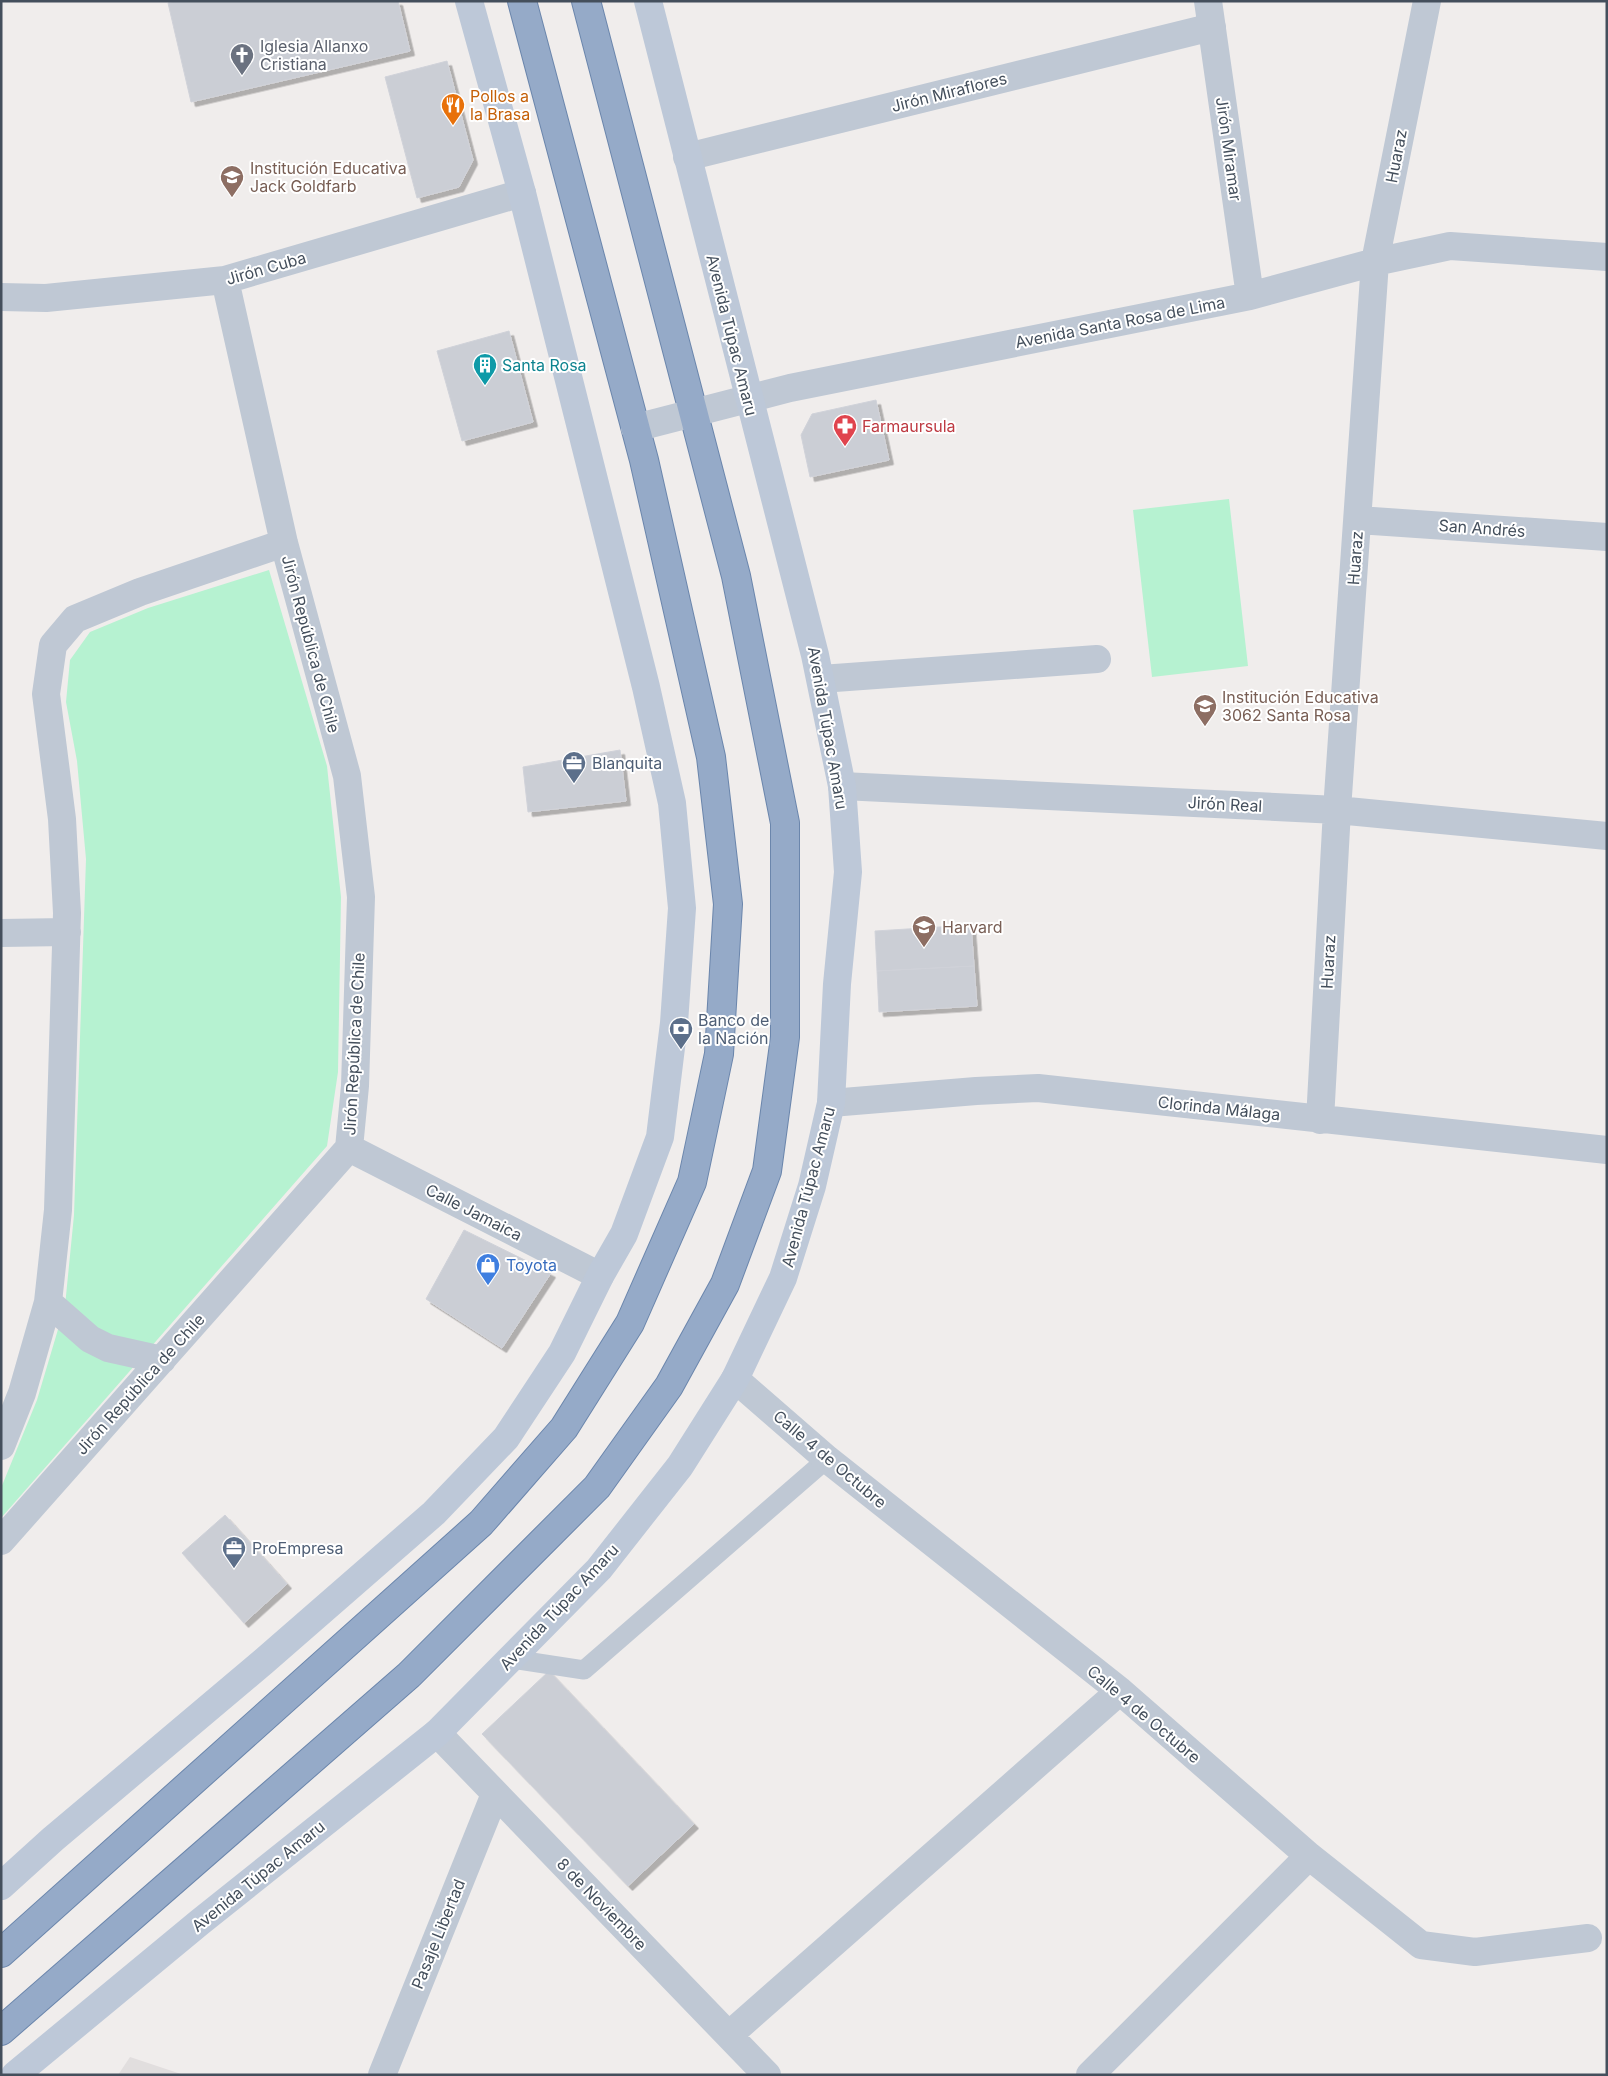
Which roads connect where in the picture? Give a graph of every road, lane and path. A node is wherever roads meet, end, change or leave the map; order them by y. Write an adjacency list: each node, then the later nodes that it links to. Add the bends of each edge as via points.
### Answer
1 (469, 1): 8 (main road)
2 (522, 1): 16 (highway)
3 (586, 1): 15 (highway)
4 (648, 1): 7 (main road, Avenida Túpac Amaru)
5 (1427, 1): 10 (street, Huaraz)
6 (1210, 14): 7 (street, Jirón Miraflores); 12 (street, Jirón Miramar)
7 (687, 157): 14 (main road, Avenida Túpac Amaru)
8 (522, 193): 11 (street, Jirón Cuba); 31 (main road, via 672,803 682,908 674,1023 660,1137 624,1234)
9 (1607, 257): 10 (street, Avenida Santa Rosa de Lima, via 1450,246)
10 (1375, 262): 12 (street, Avenida Santa Rosa de Lima); 17 (street, Huaraz)
11 (226, 280): 13 (street, Jirón Cuba, via 46,298); 19 (street, Jirón República de Chile)
12 (1250, 296): 14 (street, Avenida Santa Rosa de Lima)
13 (1, 297)
14 (748, 398): 15 (street, Avenida Santa Rosa de Lima); 21 (main road, Avenida Túpac Amaru)
15 (693, 412): 16 (street, Avenida Santa Rosa de Lima); 46 (highway, via 736,576 785,823 785,1037 766,1171 725,1284 669,1386 597,1487 409,1675)
16 (635, 428): 45 (highway, via 710,757 728,904 719,1054 692,1182 626,1330 564,1428 487,1516)
17 (1358, 520): 18 (street, San Andrés); 23 (street, Huaraz)
18 (1607, 537)
19 (284, 543): 25 (street, Jirón República de Chile, via 140,592 75,619 53,645 46,694 62,819); 29 (street, Jirón República de Chile, via 347,776 361,897 355,1086)
20 (1097, 659): 21 (street)
21 (821, 679): 22 (main road, Avenida Túpac Amaru)
22 (842, 786): 23 (street, Jirón Real); 27 (main road, Avenida Túpac Amaru, via 848,872 837,984)
23 (1337, 810): 24 (street, Jirón Real); 28 (street, Huaraz)
24 (1607, 836)
25 (67, 932): 26 (street); 32 (street, Jirón República de Chile, via 58,1210)
26 (1, 933)
27 (831, 1103): 28 (street, Clorinda Málaga, via 1038,1088); 34 (main road, Avenida Túpac Amaru, via 812,1186 783,1278)
28 (1320, 1120): 30 (street, Clorinda Málaga)
29 (349, 1148): 31 (street, Calle Jamaica); 33 (street, Jirón República de Chile)
30 (1607, 1150)
31 (600, 1276): 43 (main road, via 562,1352 506,1438 440,1506 264,1662)
32 (48, 1302): 33 (street, via 90,1339 108,1348); 35 (street, Jirón República de Chile, via 22,1393)
33 (162, 1360): 37 (street, Jirón República de Chile)
34 (735, 1379): 36 (street, Calle 4 de Octubre); 38 (main road, Avenida Túpac Amaru, via 680,1466 599,1569)
35 (1, 1446)
36 (827, 1458): 38 (lane, via 584,1670); 39 (street, Calle 4 de Octubre)
37 (1, 1541)
38 (512, 1659): 40 (main road, Avenida Túpac Amaru)
39 (1120, 1691): 42 (street, Calle 4 de Octubre); 47 (street)
40 (437, 1733): 41 (street, 8 de Noviembre); 48 (main road, Avenida Túpac Amaru)
41 (495, 1794): 47 (street, 8 de Noviembre); 49 (street, Pasaje Libertad)
42 (1309, 1856): 44 (street, Calle 4 de Octubre, via 1421,1945 1475,1952); 51 (street)
43 (1, 1886)
44 (1588, 1938)
45 (1, 1953)
46 (1, 2031)
47 (728, 2035): 50 (street, 8 de Noviembre)
48 (15, 2075)
49 (382, 2075)
50 (767, 2075)
51 (1090, 2075)

